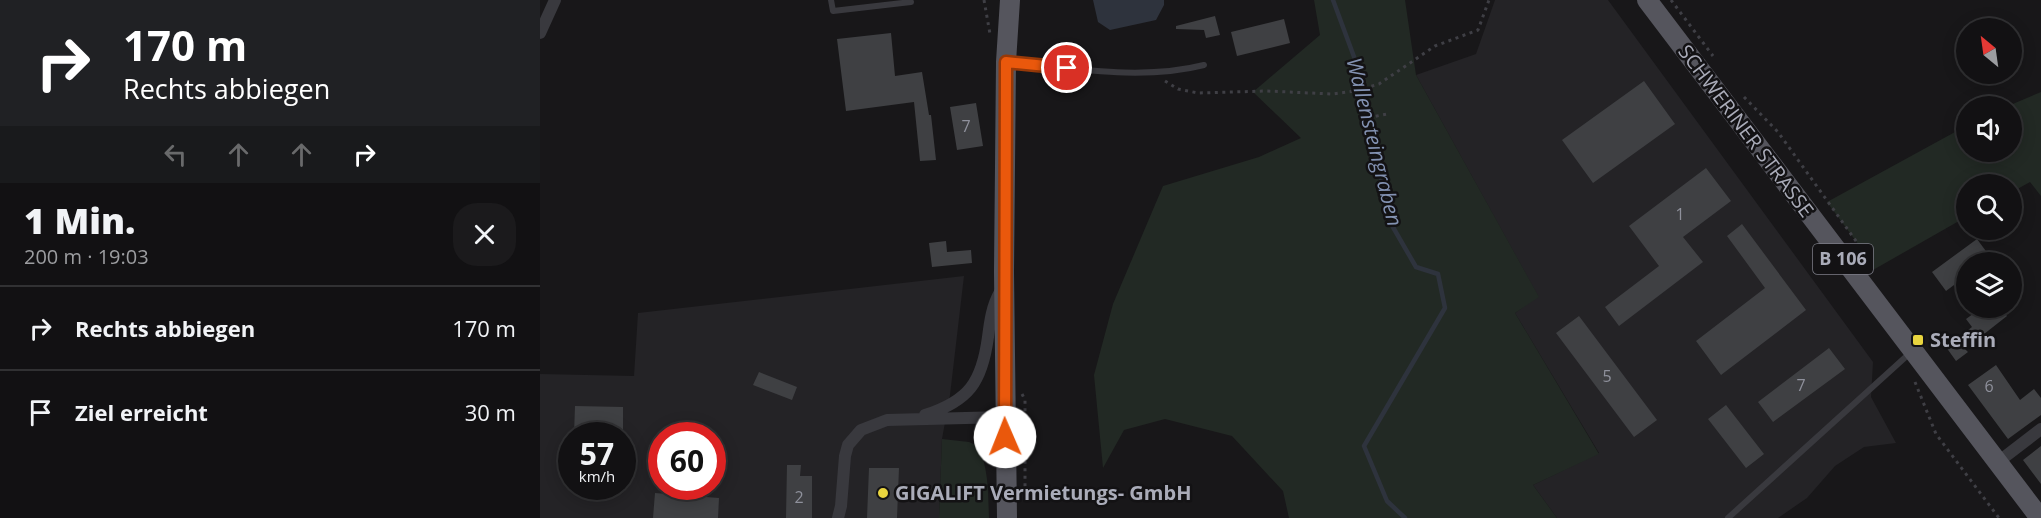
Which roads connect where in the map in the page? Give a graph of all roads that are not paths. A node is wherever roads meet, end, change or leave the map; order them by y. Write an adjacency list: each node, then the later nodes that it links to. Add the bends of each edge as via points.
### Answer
1 (555, 0): 6 (street)
2 (831, 0): 3 (lane, via 833,11)
3 (910, 0)
4 (1010, 0): 7 (main road)
5 (1647, 0): 10 (main road, SCHWERINER STRASSE / B 106)
6 (540, 33)
7 (1006, 62): 8 (lane, via 1154,72); 9 (main road)
8 (1204, 65)
9 (1004, 283): 11 (main road); 12 (street, via 991,315 986,357 973,388 950,406)
10 (1912, 351): 14 (main road, SCHWERINER STRASSE / B 106); 17 (lane)
11 (1005, 417): 12 (street); 16 (main road)
12 (916, 419): 15 (street, via 879,422 854,437 845,456)
13 (2041, 429): 14 (street)
14 (1998, 462): 18 (main road, SCHWERINER STRASSE / B 106)
15 (838, 518)
16 (1007, 518)
17 (1728, 518)
18 (2040, 518)

